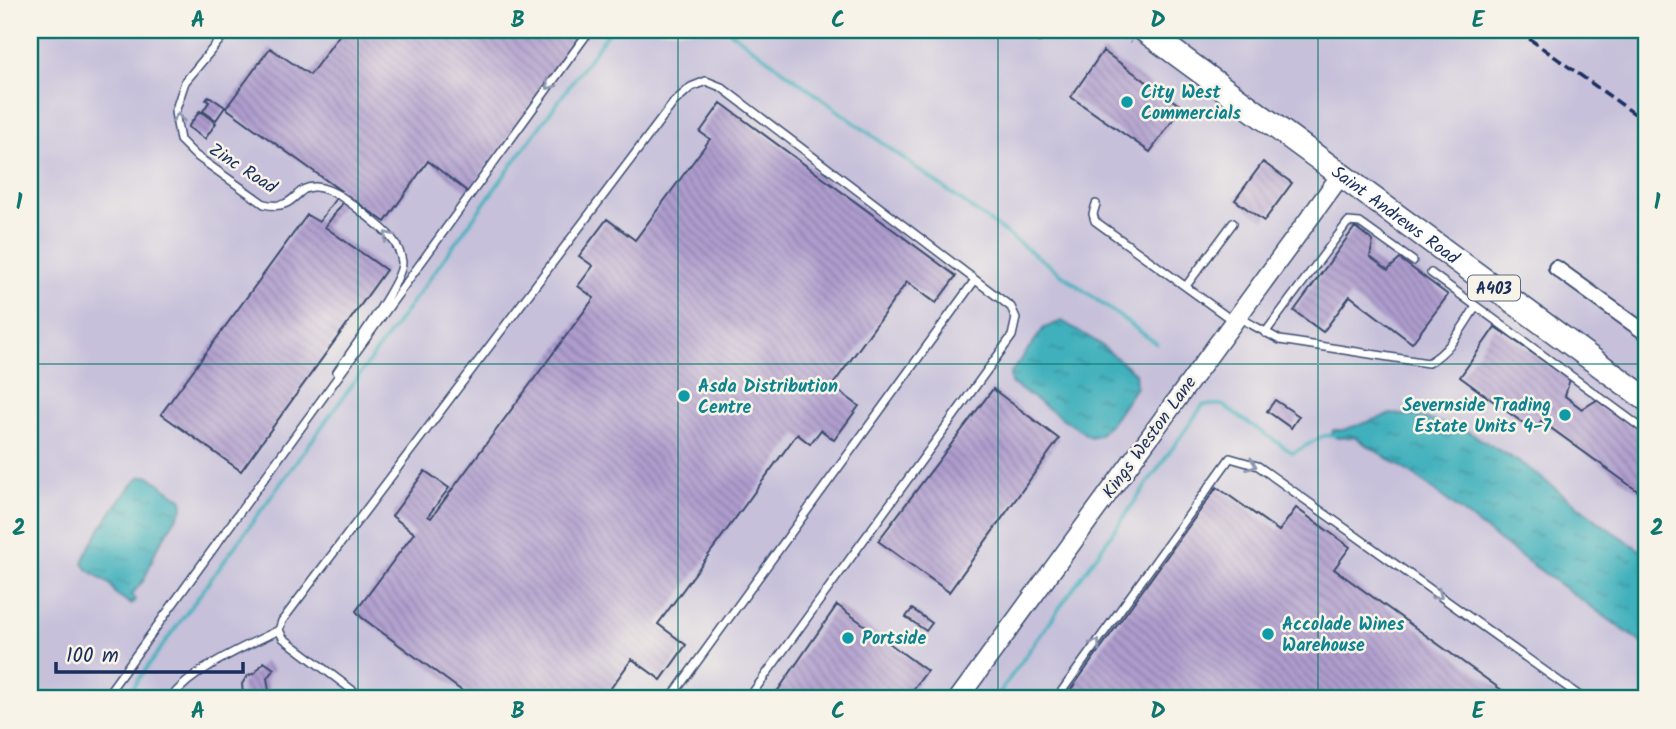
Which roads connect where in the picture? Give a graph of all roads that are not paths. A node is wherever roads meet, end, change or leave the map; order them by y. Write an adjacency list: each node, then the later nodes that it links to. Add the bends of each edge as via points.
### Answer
1 (229, 30): 20 (lane, Zinc Road, one-way to 1, via 396,284 402,263 392,235 330,191 314,186 284,206 264,204 180,140 175,112 185,82)
2 (590, 30): 20 (lane, Zinc Road, one-way to 20)
3 (1045, 30): 5 (lane)
4 (1144, 30): 6 (highway, Saint Andrews Road / A403)
5 (1039, 38)
6 (1341, 175): 15 (street, Kings Weston Lane); 18 (highway, Saint Andrews Road / A403)
7 (1096, 204): 13 (lane, via 1095,221)
8 (1233, 222): 13 (lane)
9 (1413, 261): 16 (lane, via 1360,223 1348,222)
10 (1556, 268): 17 (street)
11 (1431, 273): 14 (lane)
12 (975, 280): 21 (lane, via 722,87 698,83 674,102); 25 (lane); 26 (lane, via 1015,312 1012,337)
13 (1186, 286): 15 (lane)
14 (1475, 308): 16 (lane, via 1450,344 1428,363 1280,340); 19 (lane)
15 (1235, 319): 16 (lane); 27 (street, Kings Weston Lane)
16 (1265, 333)
17 (1646, 333)
18 (1646, 400)
19 (1646, 431)
20 (279, 460): 22 (lane, Zinc Road)
21 (279, 630): 23 (lane, via 182,683); 24 (lane, via 283,638)
22 (104, 699)
23 (170, 699)
24 (364, 699)
25 (670, 699)
26 (748, 699)
27 (958, 699)
28 (1056, 699): 29 (lane, one-way to 29, via 1230,458 1258,466)
29 (1584, 699)

